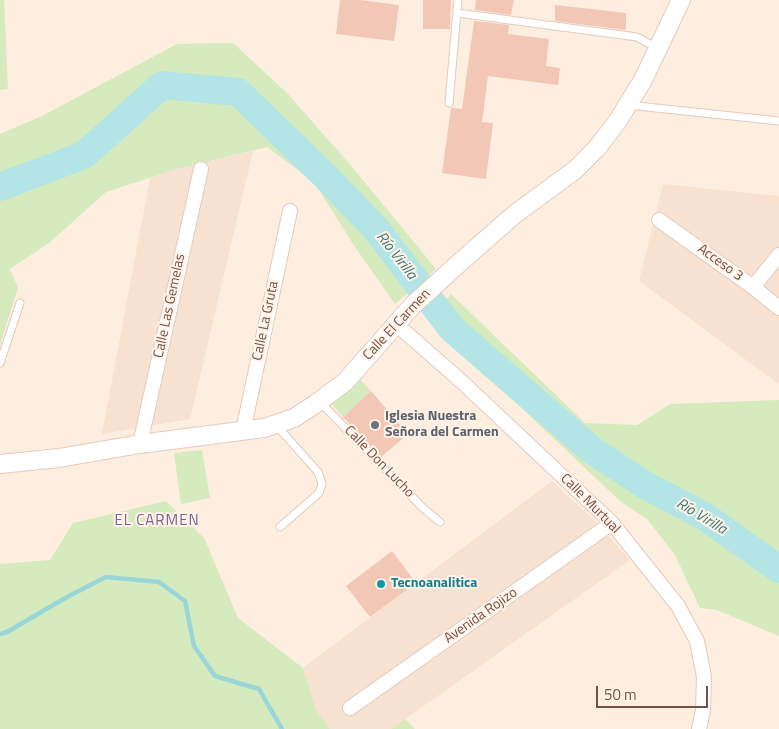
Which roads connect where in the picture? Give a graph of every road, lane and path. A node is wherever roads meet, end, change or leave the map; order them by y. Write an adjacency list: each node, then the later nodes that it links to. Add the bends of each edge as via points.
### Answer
1 (458, 0): 3 (lane)
2 (681, 0): 4 (street, Calle El Carmen)
3 (457, 13): 4 (lane, via 637,37); 5 (lane)
4 (658, 48): 6 (street, Calle El Carmen)
5 (449, 102)
6 (628, 105): 7 (lane); 15 (street, Calle El Carmen, via 597,148 575,170 515,214 413,304)
7 (779, 121)
8 (201, 169): 20 (street, Calle Las Gemelas)
9 (290, 211): 19 (street, Calle La Gruta)
10 (659, 220): 12 (street, Acceso 3)
11 (779, 255): 12 (street)
12 (753, 287): 14 (street, Acceso 3)
13 (20, 303): 16 (lane)
14 (779, 308)
15 (396, 324): 17 (street, Calle El Carmen, via 345,382); 23 (street, Calle Murtual)
16 (0, 363)
17 (320, 401): 18 (street, Calle El Carmen, via 294,418); 22 (lane, Calle Don Lucho)
18 (274, 424): 19 (street, Calle El Carmen); 24 (lane, via 318,472 322,484 319,493)
19 (243, 431): 20 (street, Calle El Carmen)
20 (140, 444): 21 (street, Calle El Carmen)
21 (0, 464)
22 (440, 522)
23 (612, 524): 25 (street, Avenida Rojizo); 26 (street, Calle Murtual, via 678,606 697,641 704,676)
24 (280, 527)
25 (350, 708)
26 (699, 729)

